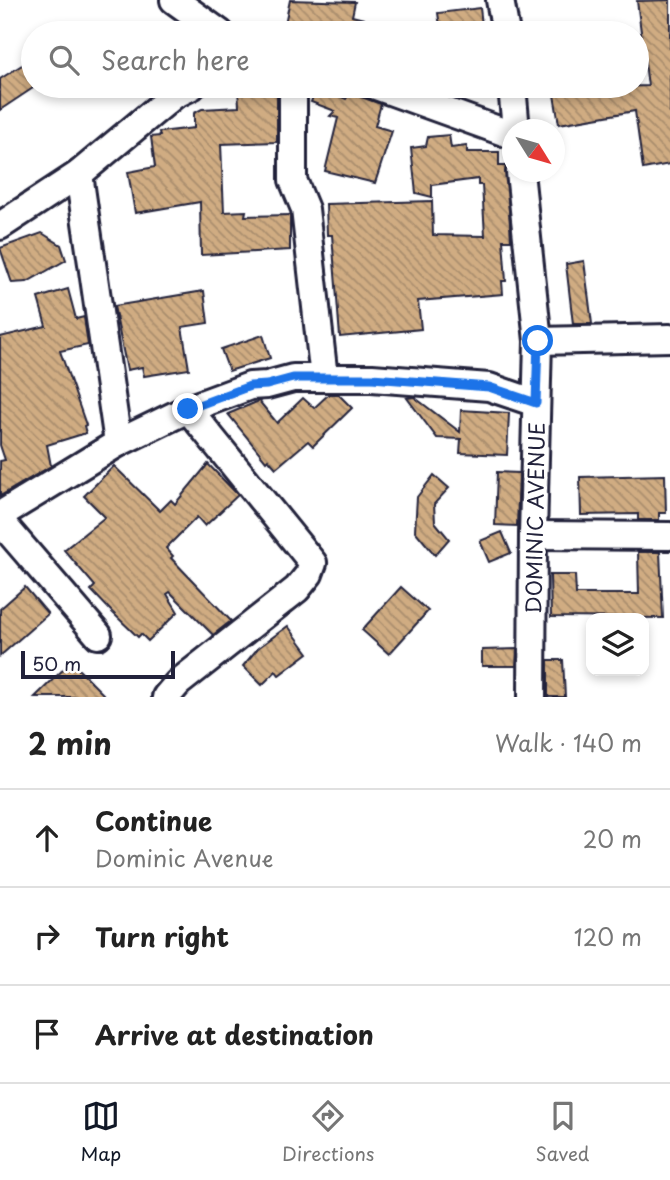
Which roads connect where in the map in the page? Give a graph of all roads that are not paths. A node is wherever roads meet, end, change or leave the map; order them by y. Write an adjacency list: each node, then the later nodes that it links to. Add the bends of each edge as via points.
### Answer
1 (174, 0): 3 (street)
2 (500, 0): 4 (street)
3 (203, 21)
4 (504, 21)
5 (172, 98): 11 (street)
6 (293, 98): 16 (street, via 293,180 305,209)
7 (410, 98): 10 (street)
8 (513, 98): 9 (street)
9 (515, 119)
10 (502, 131)
11 (79, 174): 13 (street); 19 (street)
12 (521, 182): 15 (street, DOMINIC AVENUE)
13 (0, 226)
14 (670, 338): 15 (street)
15 (538, 341): 17 (street, DOMINIC AVENUE)
16 (324, 378): 17 (street, via 489,387); 18 (street, via 250,386)
17 (536, 403): 22 (street, DOMINIC AVENUE)
18 (188, 409): 19 (street); 25 (street, via 313,563 297,589)
19 (118, 443): 20 (street)
20 (0, 515)
21 (0, 521): 24 (street)
22 (533, 535): 23 (street); 26 (street, DOMINIC AVENUE)
23 (670, 536)
24 (98, 635)
25 (166, 697)
26 (532, 697)

